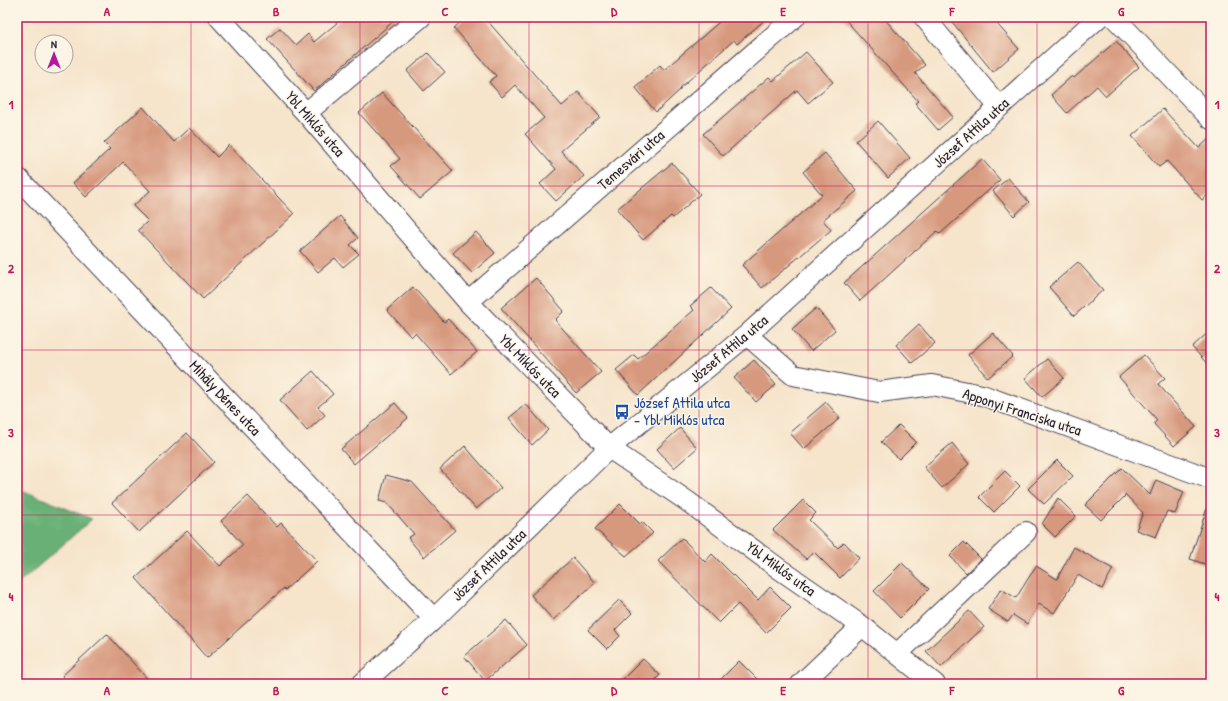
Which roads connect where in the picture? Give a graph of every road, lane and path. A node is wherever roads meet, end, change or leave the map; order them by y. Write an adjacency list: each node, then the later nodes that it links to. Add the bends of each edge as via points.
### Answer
1 (218, 17): 8 (street, Ybl Miklós utca)
2 (421, 17): 8 (street)
3 (795, 17): 11 (street, Temesvári utca)
4 (924, 17): 7 (street)
5 (1099, 17): 7 (street, József Attila utca)
6 (1114, 17): 9 (street)
7 (999, 108): 12 (street, József Attila utca)
8 (306, 114): 11 (street, Ybl Miklós utca)
9 (1211, 119)
10 (17, 177): 16 (street, Mihály Dénes utca)
11 (468, 302): 13 (street, Ybl Miklós utca)
12 (747, 335): 13 (street, József Attila utca); 14 (street, Apponyi Franciska utca, via 793,375 879,392 932,385 982,395)
13 (609, 448): 16 (street, József Attila utca); 17 (street, Ybl Miklós utca, via 688,501)
14 (1211, 479)
15 (1026, 532): 18 (street)
16 (434, 619): 19 (street, József Attila utca)
17 (862, 626): 18 (street, Ybl Miklós utca); 20 (street)
18 (897, 654): 21 (street, Ybl Miklós utca)
19 (362, 684)
20 (802, 684)
21 (934, 684)

